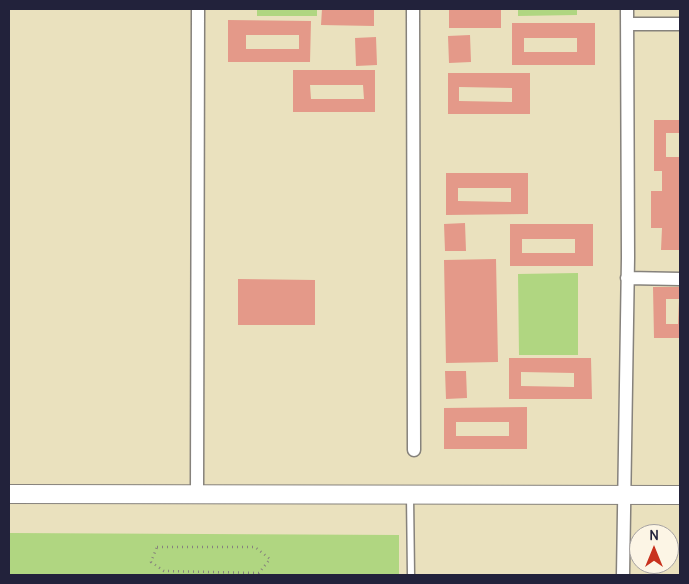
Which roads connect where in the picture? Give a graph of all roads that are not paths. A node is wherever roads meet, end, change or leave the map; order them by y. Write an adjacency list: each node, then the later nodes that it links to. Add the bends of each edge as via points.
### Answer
1 (198, 9): 10 (street)
2 (413, 9): 8 (street)
3 (627, 9): 4 (street)
4 (628, 24): 5 (street); 6 (street)
5 (680, 24)
6 (628, 278): 7 (street); 12 (street)
7 (680, 278)
8 (414, 450)
9 (9, 494): 10 (street)
10 (196, 494): 11 (street)
11 (410, 495): 12 (street); 14 (lane)
12 (623, 495): 13 (street); 15 (street)
13 (680, 495)
14 (411, 575)
15 (623, 575)

